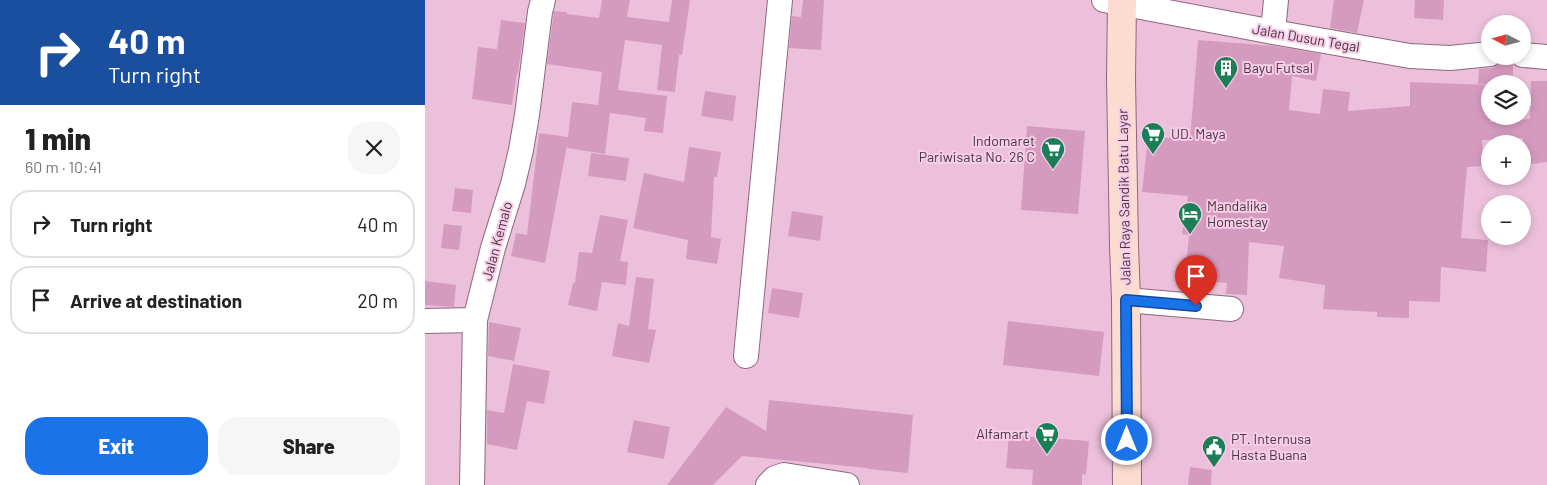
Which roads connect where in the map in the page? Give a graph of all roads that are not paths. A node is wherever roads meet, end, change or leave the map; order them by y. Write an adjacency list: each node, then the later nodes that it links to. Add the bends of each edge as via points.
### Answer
1 (543, 0): 11 (street, Jalan Kemalo, via 521,150)
2 (780, 0): 13 (street)
3 (1276, 0): 5 (street)
4 (1116, 2): 5 (street, Jalan Dusun Tegal); 9 (main road, Jalan Raya Sandik Batu Layar)
5 (1273, 32): 6 (street, Jalan Dusun Tegal, via 1430,58)
6 (1481, 55)
7 (1531, 56): 8 (street)
8 (1547, 57)
9 (1126, 300): 10 (street); 17 (main road, Jalan Raya Sandik Batu Layar)
10 (1231, 309)
11 (475, 320): 12 (street); 14 (street, Jalan Kemalo)
12 (425, 321)
13 (746, 356)
14 (472, 485)
15 (768, 485): 16 (street, via 775,478 787,475)
16 (847, 485)
17 (1127, 485)

